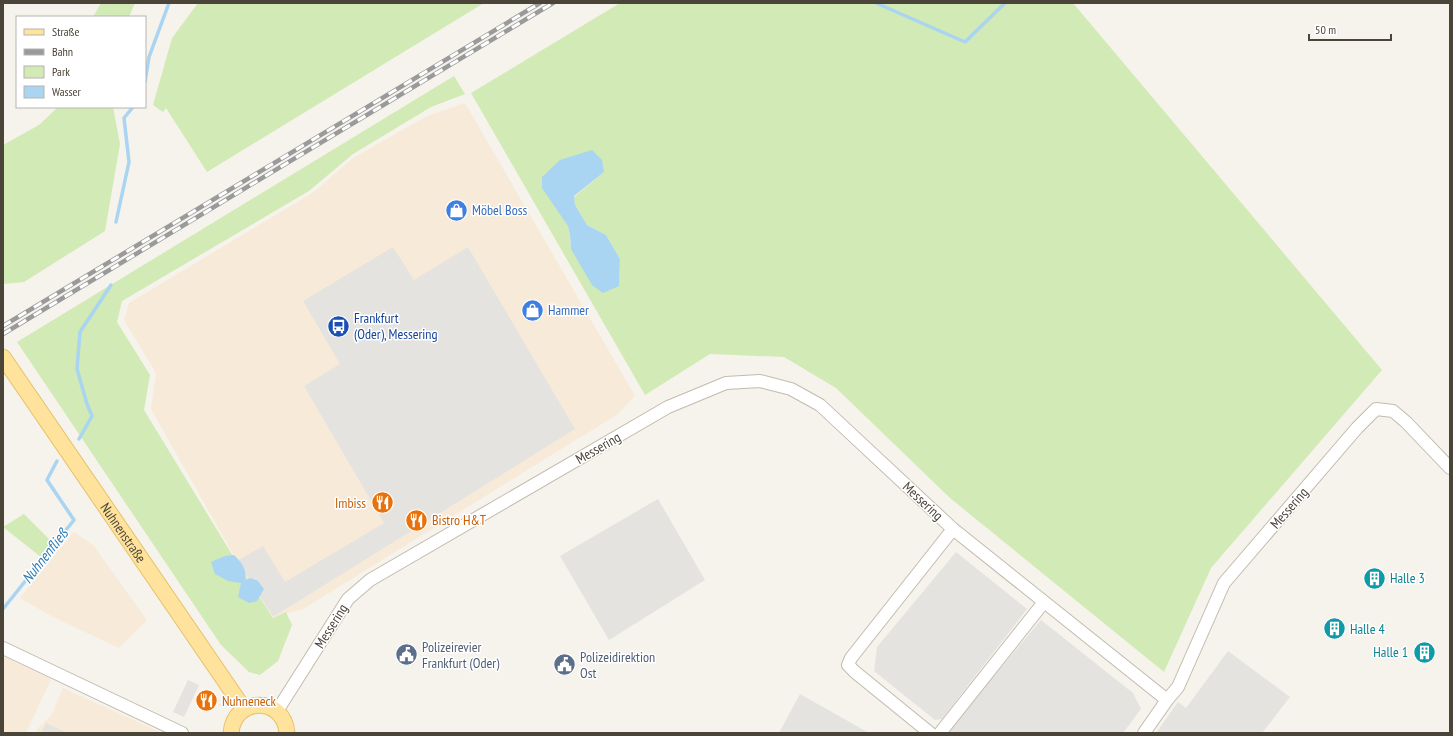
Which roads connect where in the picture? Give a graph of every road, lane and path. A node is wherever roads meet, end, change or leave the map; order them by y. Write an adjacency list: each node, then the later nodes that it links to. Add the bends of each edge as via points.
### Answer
1 (5, 359): 7 (main road, Nuhnenstraße)
2 (1450, 468): 6 (street, Messering, via 1393,411 1376,409 1224,583 1178,687)
3 (953, 529): 4 (street, Messering); 8 (street, Messering, via 820,405 791,389 760,381 726,383 668,407 370,580 348,599); 12 (street, Messering, via 848,664)
4 (1044, 602): 6 (street, Messering); 13 (street)
5 (3, 648): 9 (street)
6 (1167, 700): 14 (street, Messering)
7 (244, 709): 8 (main road, via 265,705); 10 (main road, via 235,719)
8 (277, 712): 11 (main road, via 283,718)
9 (182, 733)
10 (231, 733)
11 (287, 733)
12 (930, 733)
13 (940, 733)
14 (1144, 733)

